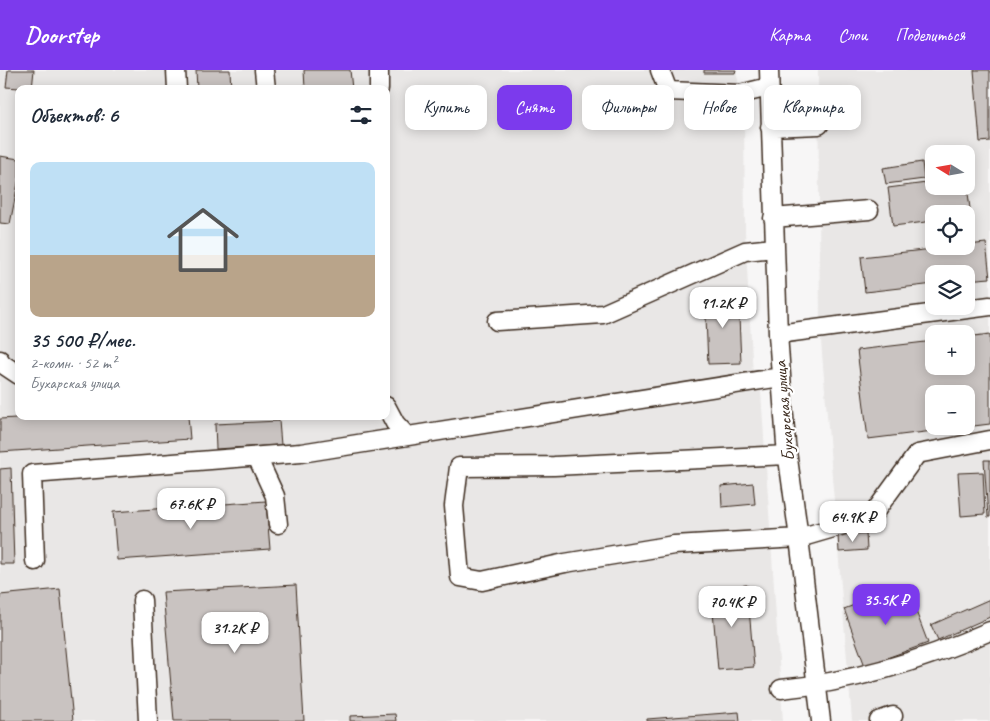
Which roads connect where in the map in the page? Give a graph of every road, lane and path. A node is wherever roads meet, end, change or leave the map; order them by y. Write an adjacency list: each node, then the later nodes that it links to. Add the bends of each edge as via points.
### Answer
1 (176, 70): 6 (street)
2 (264, 70): 7 (street)
3 (379, 70): 8 (street)
4 (660, 70): 5 (street, via 668,91 740,94)
5 (769, 79)
6 (177, 85)
7 (266, 85)
8 (379, 85)
9 (770, 130): 11 (street, Бухарская улица)
10 (869, 210): 11 (street)
11 (773, 218): 12 (street, Бухарская улица)
12 (774, 248): 14 (street, via 746,251 603,314); 15 (street, Бухарская улица)
13 (990, 306): 15 (street)
14 (497, 321)
15 (778, 334): 18 (street, Бухарская улица)
16 (0, 362): 17 (street)
17 (15, 372)
18 (781, 377): 20 (street); 22 (street, Бухарская улица)
19 (390, 414): 20 (street)
20 (407, 436): 23 (street, via 301,454)
21 (990, 440): 25 (street, via 917,454 870,516)
22 (788, 455): 25 (street, Бухарская улица); 25 (street, via 459,467 454,506 460,577 482,581 674,545)
23 (258, 457): 24 (street, via 275,496); 26 (street, via 32,474)
24 (278, 524)
25 (799, 538): 29 (street, Бухарская улица)
26 (35, 561)
27 (142, 600): 31 (street)
28 (990, 631): 29 (street, via 955,646)
29 (818, 685): 30 (street); 32 (street, Бухарская улица)
30 (781, 689)
31 (148, 721)
32 (821, 721)

